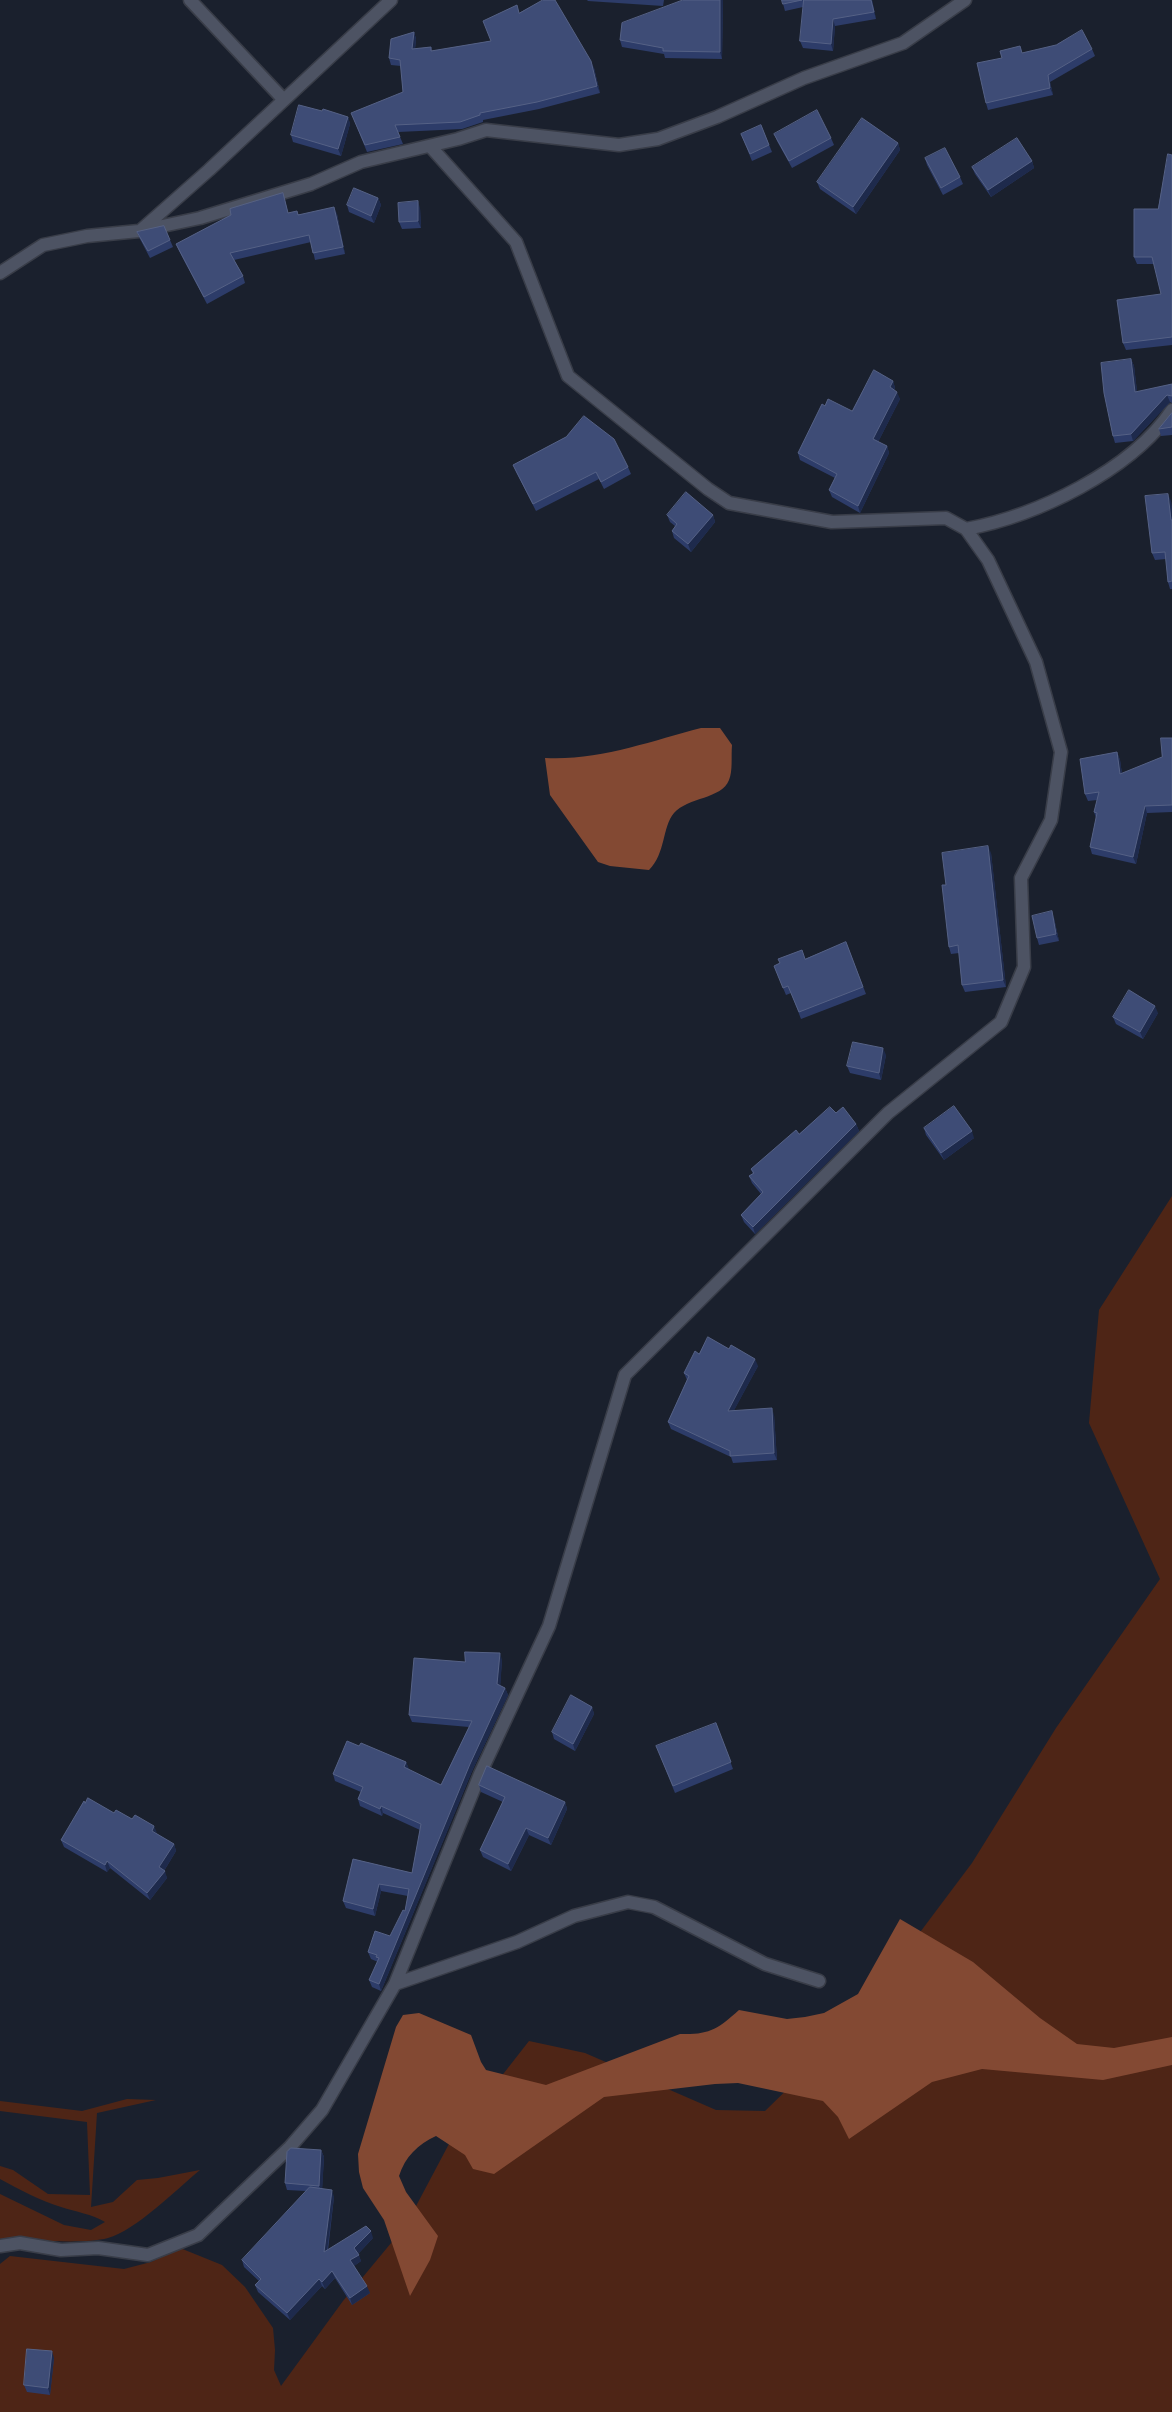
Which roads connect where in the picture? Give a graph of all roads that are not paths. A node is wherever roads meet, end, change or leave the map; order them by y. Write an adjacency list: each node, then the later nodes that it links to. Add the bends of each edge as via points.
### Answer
1 (190, 0): 4 (street)
2 (391, 0): 4 (street)
3 (965, 0): 5 (street, via 902,43 804,78 658,139 619,146 486,130)
4 (284, 100): 6 (street)
5 (430, 146): 6 (street, via 361,162 311,184 200,218); 9 (street, via 516,242 568,376 708,489 729,503 832,522 946,518)
6 (139, 231): 7 (street, via 87,236 43,245)
7 (0, 273)
8 (1172, 410): 9 (street, via 1164,423 1143,443 1095,481 998,523)
9 (966, 529): 11 (street, via 988,560 1036,662 1061,752 1051,820 1021,878 1024,967 1000,1022 888,1113 625,1375 549,1626 480,1774)
10 (819, 1981): 11 (street, via 765,1964 654,1907 628,1902 574,1916 517,1942)
11 (395, 1984): 12 (street, via 322,2110 290,2146 198,2235 148,2256 98,2248 61,2250 20,2243)
12 (0, 2246)

